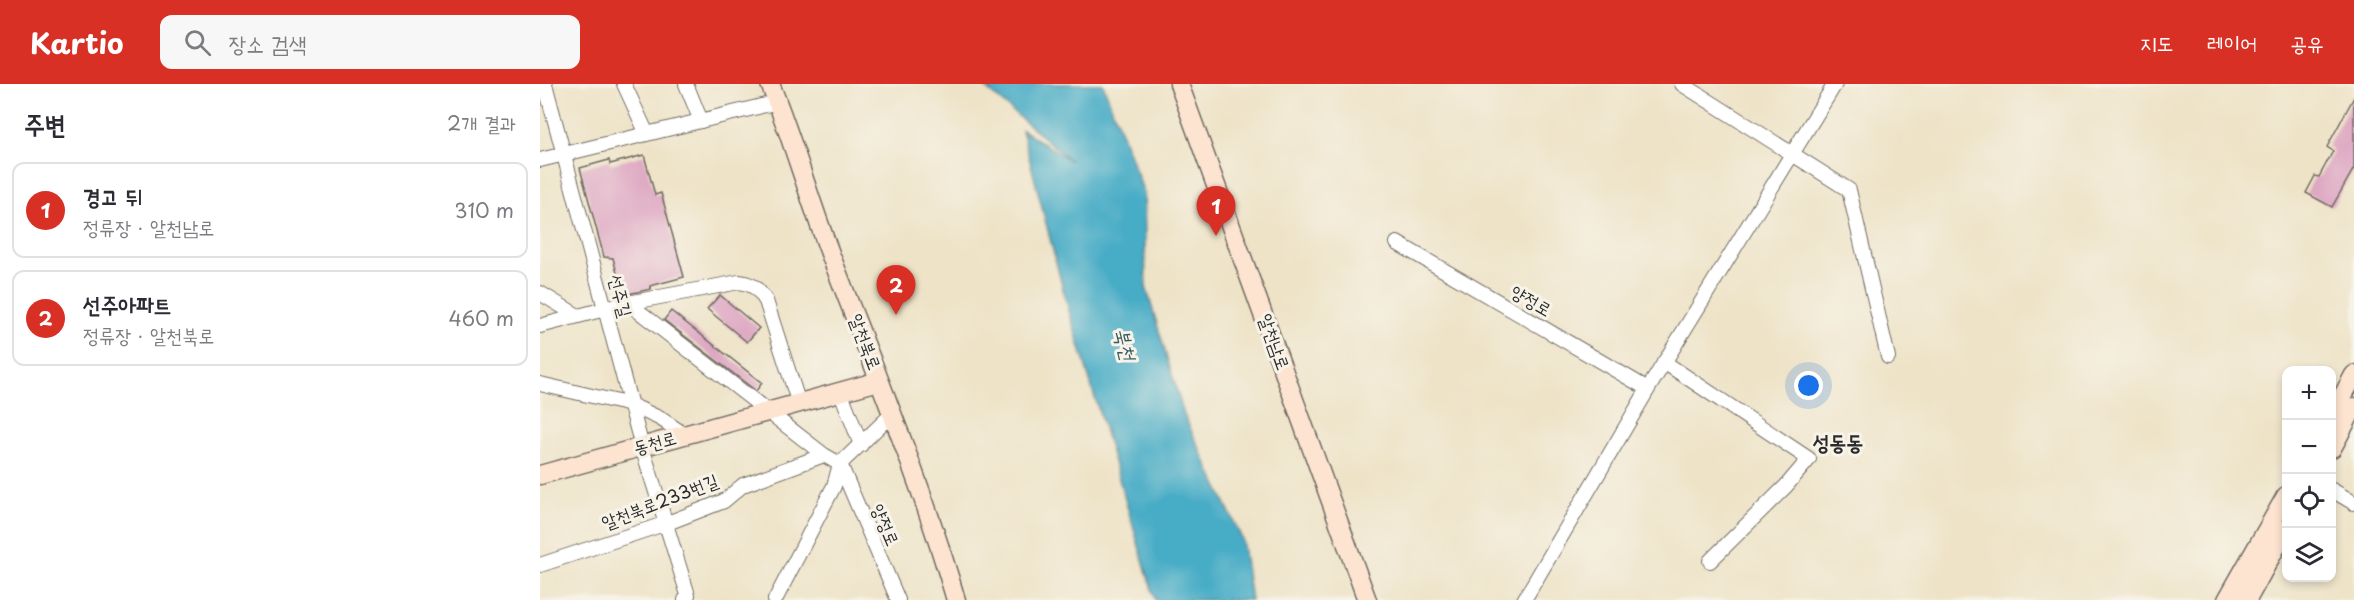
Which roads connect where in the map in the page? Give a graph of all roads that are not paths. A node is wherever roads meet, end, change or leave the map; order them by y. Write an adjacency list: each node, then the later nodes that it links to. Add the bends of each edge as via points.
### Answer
1 (545, 84): 11 (street, 선주길)
2 (624, 84): 10 (street)
3 (686, 84): 9 (street)
4 (770, 84): 8 (street, 알천북로)
5 (1179, 84): 51 (street, 알천남로)
6 (1683, 84): 12 (street)
7 (1835, 84): 12 (street)
8 (778, 102): 9 (street); 23 (street, 알천북로)
9 (701, 121): 10 (street)
10 (647, 134): 11 (street)
11 (564, 154): 13 (street); 17 (street, 선주길)
12 (1794, 154): 20 (street, via 1849,190); 21 (street)
13 (540, 160)
14 (1397, 243): 25 (street, 양정로)
15 (540, 293): 18 (street)
16 (628, 303): 17 (street); 27 (street, via 739,282 751,284 766,301); 31 (street)
17 (605, 309): 18 (street); 28 (street, 선주길)
18 (578, 316): 19 (street)
19 (540, 326)
20 (1888, 357)
21 (1664, 362): 25 (street); 45 (street, via 1809,459)
22 (2354, 375): 29 (street)
23 (879, 381): 26 (street, 동천로); 32 (street, 알천북로)
24 (540, 384): 28 (street)
25 (1648, 389): 52 (street)
26 (841, 393): 27 (street, 동천로); 35 (street)
27 (800, 404): 31 (street, 동천로)
28 (631, 405): 33 (street); 36 (street, 선주길)
29 (2336, 407)
30 (2354, 407): 34 (street)
31 (771, 412): 33 (street, 동천로); 37 (street)
32 (892, 414): 35 (street); 50 (street, 알천북로, via 935,528)
33 (685, 435): 36 (street, 동천로)
34 (2336, 439)
35 (861, 445): 38 (street)
36 (642, 447): 39 (street, 동천로); 43 (street, 선주길)
37 (824, 455): 38 (street); 43 (street, 알천북로233번길, via 743,485 724,501)
38 (840, 464): 48 (street, via 834,486); 49 (street, 양정로)
39 (540, 474)
40 (2336, 493): 42 (street)
41 (2282, 503): 53 (street)
42 (2354, 503)
43 (666, 523): 46 (street, 알천북로233번길); 47 (street, 선주길, via 688,595)
44 (2282, 536): 54 (street)
45 (1710, 561)
46 (540, 565)
47 (685, 600)
48 (776, 600)
49 (898, 600)
50 (956, 600)
51 (1367, 600)
52 (1524, 600)
53 (2227, 600)
54 (2247, 600)

